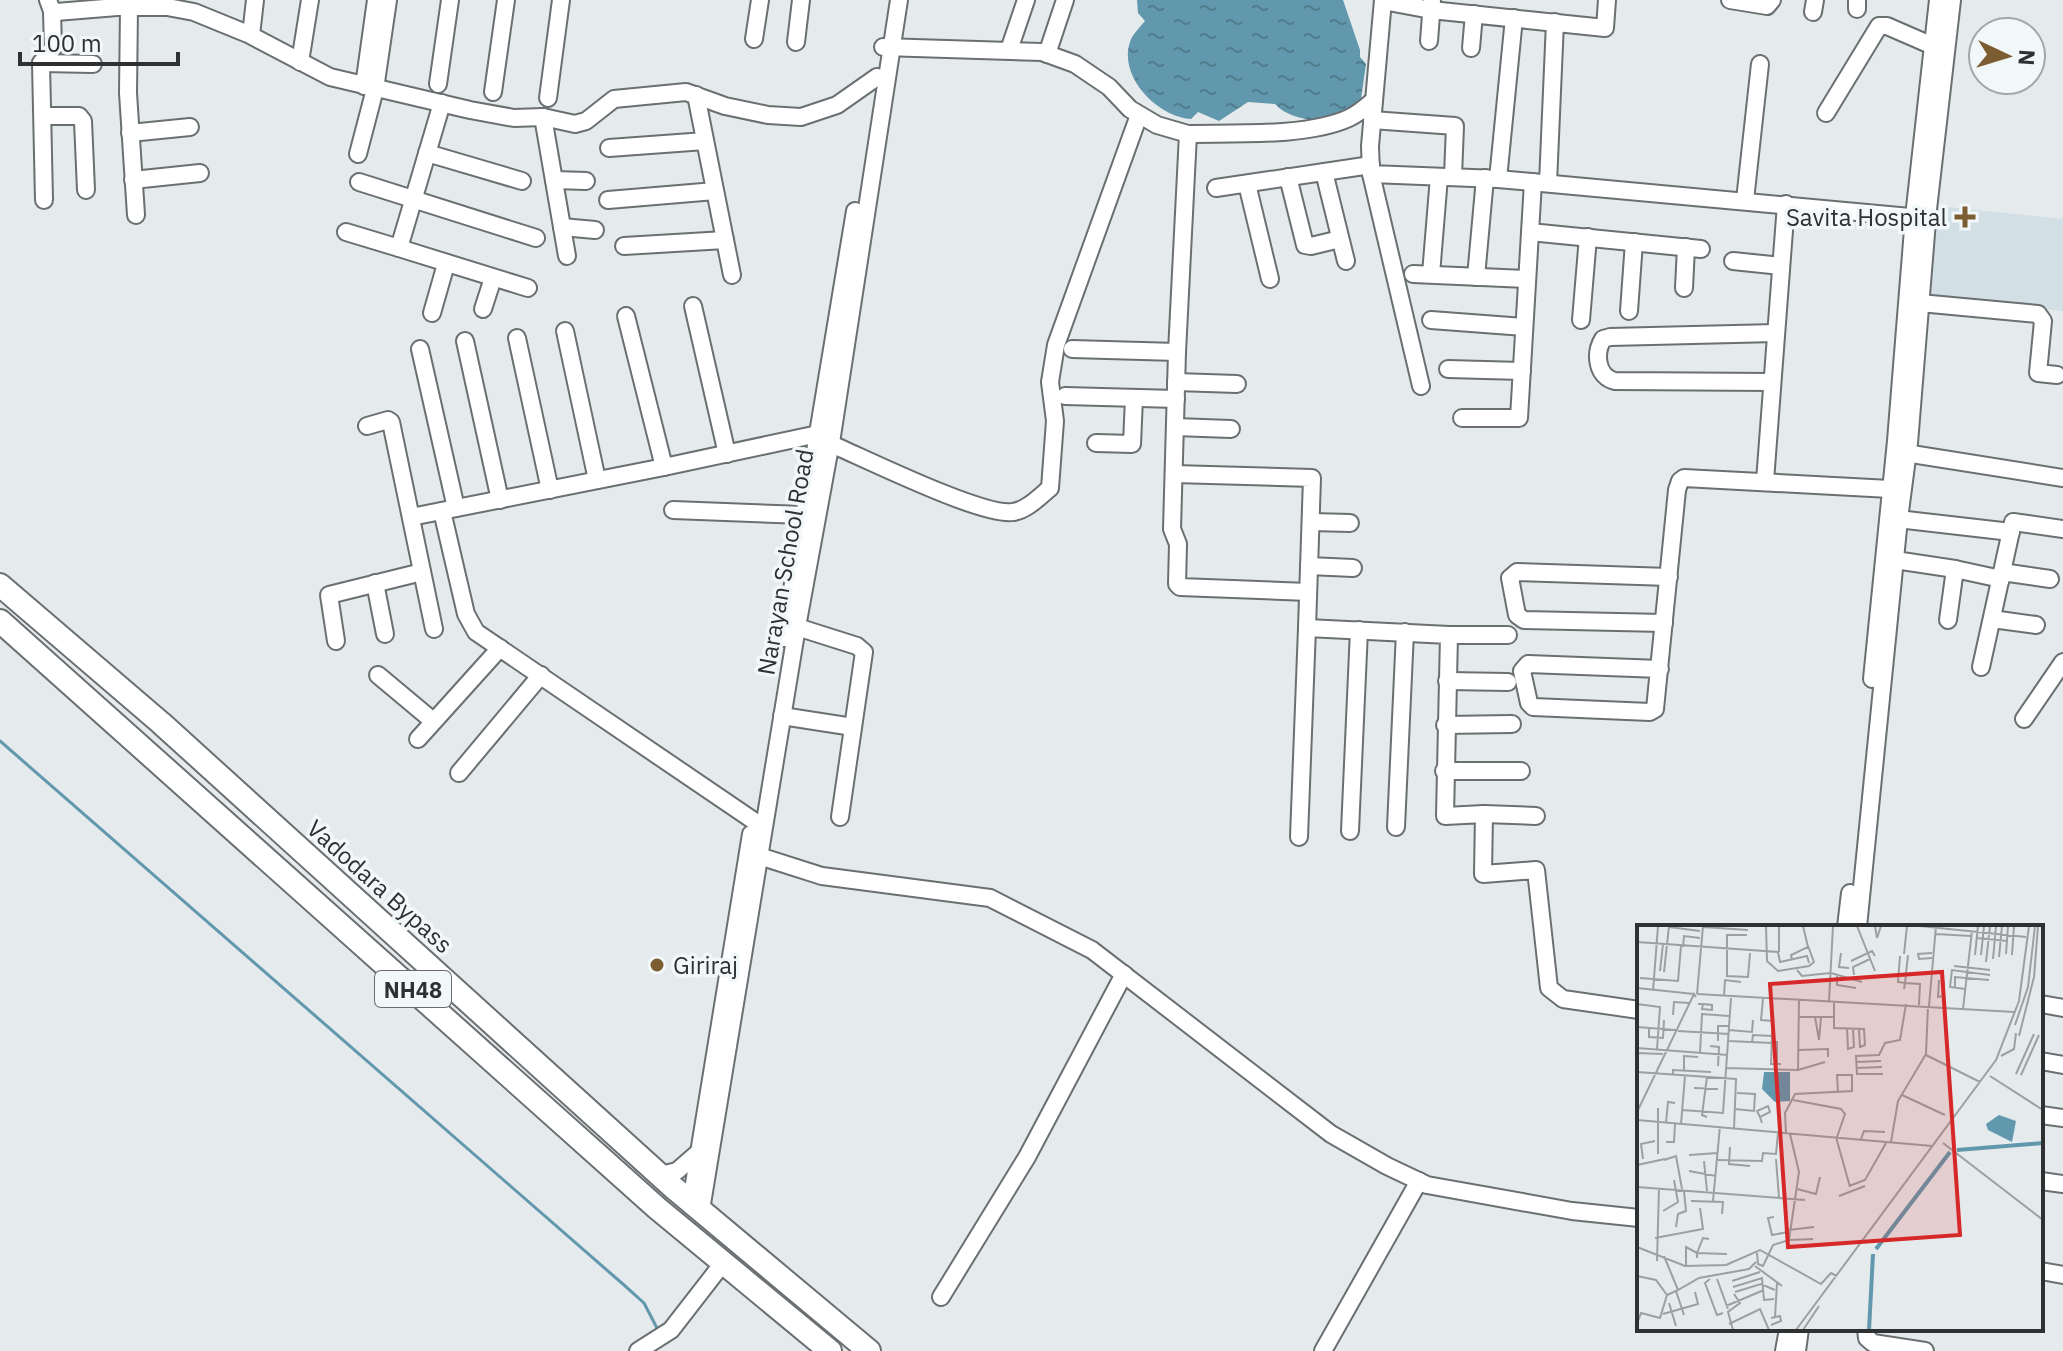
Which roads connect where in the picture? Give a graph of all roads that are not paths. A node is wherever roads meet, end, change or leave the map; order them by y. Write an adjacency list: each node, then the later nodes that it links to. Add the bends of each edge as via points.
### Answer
1 (255, 0): 27 (street)
2 (310, 0): 36 (street)
3 (376, 0): 42 (street)
4 (388, 0): 42 (street)
5 (450, 0): 41 (street)
6 (506, 0): 43 (street)
7 (561, 0): 45 (street)
8 (760, 0): 28 (street)
9 (801, 0): 30 (street)
10 (889, 0): 32 (street)
11 (899, 0): 32 (street, Narayan School Road)
12 (1026, 0): 34 (street)
13 (1065, 0): 35 (street)
14 (1607, 0): 26 (street, via 1605,28)
15 (1730, 0): 16 (street, via 1767,6)
16 (1772, 0)
17 (1938, 0): 31 (street)
18 (1952, 0): 82 (street)
19 (1383, 1): 22 (street); 46 (street)
20 (121, 4): 21 (street); 23 (street); 54 (street)
21 (50, 5): 37 (street, via 53,48)
22 (1431, 5): 24 (street); 29 (street)
23 (204, 8): 27 (street)
24 (1474, 14): 25 (street); 33 (street)
25 (1514, 18): 26 (street); 65 (street)
26 (1555, 22): 71 (street)
27 (251, 35): 36 (street)
28 (754, 39)
29 (1429, 41)
30 (796, 42)
31 (1933, 46): 48 (street, via 1879,26); 82 (street)
32 (887, 47): 34 (street); 40 (street); 137 (street, Narayan School Road)
33 (1471, 48)
34 (1009, 50): 35 (street)
35 (1047, 54): 49 (street, via 1098,79)
36 (300, 62): 42 (street, via 330,77)
37 (41, 63): 38 (street); 50 (street)
38 (93, 64)
39 (1760, 64): 79 (street)
40 (877, 77): 44 (street, via 837,105 801,117 725,106); 137 (street)
41 (438, 84)
42 (370, 87): 47 (street); 59 (street)
43 (493, 92)
44 (696, 95): 51 (street, via 618,97 582,123); 56 (street)
45 (548, 98)
46 (1374, 100): 52 (street); 55 (street, via 1350,118 1307,128)
47 (442, 103): 51 (street, via 514,118); 58 (street)
48 (1826, 113)
49 (1139, 115): 55 (street); 137 (street, via 1056,345 1050,382 1055,421 1050,488 1021,510 1006,513 914,481)
50 (44, 116): 74 (street, via 79,116 83,121); 77 (street)
51 (543, 117): 67 (street)
52 (1372, 120): 60 (street); 63 (street, via 1455,126)
53 (190, 127): 54 (street)
54 (130, 133): 66 (street)
55 (1188, 134): 123 (street)
56 (705, 141): 57 (street); 75 (street)
57 (609, 148)
58 (427, 153): 68 (street); 76 (street)
59 (358, 154)
60 (1371, 170): 61 (street); 63 (street); 129 (street)
61 (1324, 172): 64 (street); 89 (street)
62 (200, 173): 66 (street)
63 (1446, 176): 65 (street); 100 (street)
64 (1288, 177): 72 (street); 89 (street, via 1305,245)
65 (1492, 179): 71 (street); 102 (street)
66 (133, 180): 81 (street)
67 (554, 180): 69 (street); 83 (street)
68 (522, 181)
69 (586, 181)
70 (359, 182): 76 (street)
71 (1541, 182): 79 (street); 86 (street)
72 (1247, 184): 73 (street); 104 (street)
73 (1216, 188)
74 (86, 190)
75 (715, 191): 78 (street); 90 (street)
76 (415, 199): 88 (street); 93 (street)
77 (44, 200)
78 (608, 200)
79 (1745, 200): 80 (street)
80 (1786, 204): 82 (street); 98 (street)
81 (136, 215)
82 (1920, 218): 108 (street); 139 (street)
83 (562, 227): 84 (street); 94 (street)
84 (595, 230)
85 (346, 232): 93 (street)
86 (1530, 232): 87 (street); 105 (street)
87 (1588, 237): 91 (street); 115 (street)
88 (536, 238)
89 (1340, 239): 95 (street)
90 (725, 240): 92 (street); 101 (street)
91 (1634, 242): 107 (street, via 1693,248); 111 (street)
92 (624, 246)
93 (399, 248): 97 (street)
94 (567, 256)
95 (1346, 261)
96 (1733, 261): 98 (street)
97 (446, 264): 103 (street); 112 (street)
98 (1781, 266): 118 (street)
99 (1413, 274): 100 (street)
100 (1431, 274): 102 (street)
101 (732, 275)
102 (1476, 277): 105 (street)
103 (493, 278): 106 (street); 110 (street)
104 (1270, 279)
105 (1527, 279): 116 (street)
106 (528, 288)
107 (1684, 288)
108 (1920, 303): 126 (street, via 2038,314 2043,321 2038,373); 139 (street)
109 (693, 306): 140 (street)
110 (483, 309)
111 (1629, 311)
112 (432, 313)
113 (626, 316): 141 (street)
114 (1431, 320): 116 (street)
115 (1581, 320)
116 (1524, 327): 125 (street)
117 (565, 331): 145 (street)
118 (1776, 333): 127 (street); 127 (street, via 1610,337 1598,351 1600,372 1615,381)
119 (517, 338): 148 (street)
120 (465, 341): 149 (street)
121 (420, 349): 150 (street)
122 (1072, 349): 123 (street)
123 (1177, 352): 130 (street)
124 (1448, 369): 125 (street)
125 (1522, 371): 133 (street, via 1519,418)
126 (2057, 375)
127 (1772, 382): 146 (street)
128 (1237, 384): 130 (street)
129 (1421, 386)
130 (1176, 390): 132 (street); 135 (street)
131 (1065, 396): 132 (street)
132 (1134, 398): 138 (street, via 1132,444)
133 (1462, 418)
134 (367, 426): 153 (street, via 391,422)
135 (1175, 427): 136 (street); 143 (street)
136 (1231, 429)
137 (827, 438): 140 (street); 152 (street); 175 (street, Narayan School Road)
138 (1096, 443)
139 (1902, 447): 142 (street); 144 (street); 147 (street); 154 (street)
140 (727, 454): 141 (street)
141 (664, 467): 145 (street)
142 (2063, 467)
143 (1174, 474): 155 (street, via 1311,478); 169 (street, via 1178,586)
144 (2063, 478)
145 (597, 480): 148 (street)
146 (1765, 481): 147 (street); 165 (street, via 1680,481)
147 (1890, 489): 154 (street)
148 (550, 490): 149 (street)
149 (500, 500): 150 (street)
150 (449, 510): 153 (street); 184 (street, via 470,626)
151 (673, 510): 152 (street)
152 (804, 515): 205 (street)
153 (411, 517): 163 (street)
154 (1893, 519): 158 (street); 159 (street); 210 (street)
155 (1311, 522): 156 (street); 160 (street)
156 (1350, 523)
157 (2063, 529): 158 (street, via 2013,522)
158 (2011, 532): 164 (street)
159 (1895, 560): 162 (street); 211 (street)
160 (1309, 566): 161 (street); 169 (street)
161 (1353, 568)
162 (1955, 569): 164 (street); 171 (street)
163 (422, 572): 167 (street); 177 (street)
164 (2001, 576): 166 (street); 170 (street)
165 (1669, 577): 173 (street); 173 (street, via 1517,572 1510,578 1517,615 1524,620)
166 (2050, 579)
167 (375, 583): 180 (street); 183 (street, via 329,595)
168 (0, 585): 221 (highway, Vadodara Bypass / NH48, via 173,734)
169 (1308, 592): 176 (street)
170 (1992, 619): 174 (street); 186 (street)
171 (1948, 620)
172 (0, 621): 228 (highway, NH48)
173 (1664, 623): 187 (street)
174 (2036, 625)
175 (797, 627): 192 (street, Narayan School Road); 197 (street, via 862,648)
176 (1307, 628): 178 (street); 208 (street)
177 (434, 629)
178 (1359, 630): 179 (street); 207 (street)
179 (1405, 632): 181 (street); 206 (street)
180 (385, 634)
181 (1449, 635): 182 (street); 190 (street)
182 (1508, 635)
183 (336, 641)
184 (500, 648): 189 (street); 194 (street)
185 (2063, 662): 193 (street)
186 (1981, 667)
187 (1660, 669): 187 (street, via 1656,706 1650,712 1533,707 1522,671 1528,664)
188 (378, 675): 194 (street)
189 (541, 675): 201 (street); 205 (street)
190 (1447, 681): 191 (street); 196 (street)
191 (1508, 682)
192 (782, 716): 197 (street); 209 (street, Narayan School Road)
193 (2024, 719)
194 (433, 721): 198 (street)
195 (1512, 724): 196 (street)
196 (1445, 725): 199 (street)
197 (853, 727): 204 (street)
198 (418, 739)
199 (1444, 771): 200 (street); 202 (street, via 1445,816)
200 (1521, 771)
201 (459, 773)
202 (1484, 814): 203 (street); 215 (street, via 1483,874 1536,870 1549,988 1563,999)
203 (1536, 816)
204 (840, 817)
205 (754, 821): 220 (street)
206 (1396, 827)
207 (1350, 831)
208 (1299, 837)
209 (759, 856): 212 (street, via 822,876 990,898 1084,944); 225 (street, Narayan School Road, via 715,1132)
210 (1846, 925)
211 (1858, 925)
212 (1124, 974): 222 (street, via 1340,1141); 232 (street, via 1027,1157)
213 (2043, 1004): 214 (street)
214 (2063, 1008)
215 (1637, 1010)
216 (2043, 1061): 217 (street)
217 (2063, 1065)
218 (2043, 1115): 219 (street)
219 (2063, 1118)
220 (700, 1151): 221 (street, via 677,1171); 225 (street)
221 (661, 1175): 225 (highway, Vadodara Bypass / NH48)
222 (1419, 1181): 226 (street, via 1572,1211); 240 (street)
223 (2043, 1181): 224 (street)
224 (2063, 1184)
225 (696, 1206): 239 (highway, Vadodara Bypass / NH48)
226 (1637, 1218)
227 (2043, 1260): 229 (street)
228 (723, 1263): 236 (street, via 669,1331); 238 (highway, NH48)
229 (2063, 1264)
230 (2043, 1271): 231 (street)
231 (2063, 1275)
232 (941, 1297)
233 (1788, 1331): 241 (street)
234 (1800, 1331): 242 (street)
235 (1866, 1331): 237 (street, via 1873,1343)
236 (645, 1347)
237 (1915, 1350)
238 (830, 1351)
239 (869, 1351)
240 (1323, 1351)
241 (1784, 1351)
242 (1797, 1351)

